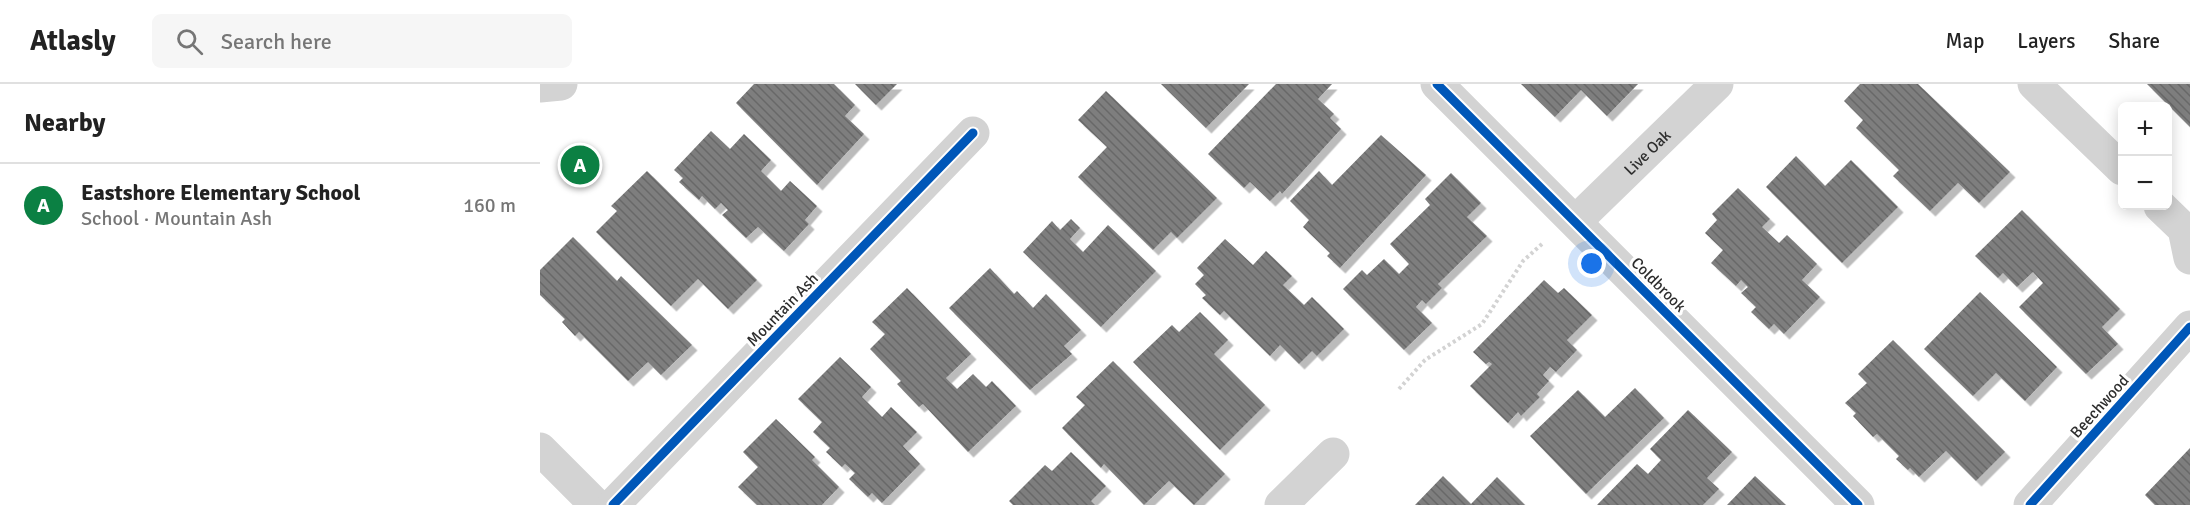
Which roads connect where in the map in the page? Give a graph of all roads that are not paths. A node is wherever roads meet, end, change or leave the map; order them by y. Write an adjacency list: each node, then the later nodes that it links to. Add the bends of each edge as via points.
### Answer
1 (561, 84): 5 (street)
2 (1437, 84): 9 (street, Coldbrook)
3 (1718, 84): 9 (street, Live Oak)
4 (2034, 84): 7 (street)
5 (540, 86)
6 (973, 133): 15 (street, Mountain Ash)
7 (2118, 165)
8 (2164, 210): 10 (street, via 2184,229)
9 (1576, 221): 17 (street, Coldbrook)
10 (2190, 258)
11 (2190, 327): 18 (street, Beechwood)
12 (540, 449): 14 (street)
13 (1334, 454): 16 (street)
14 (596, 505)
15 (613, 505)
16 (1281, 505)
17 (1858, 505)
18 (2030, 505)

